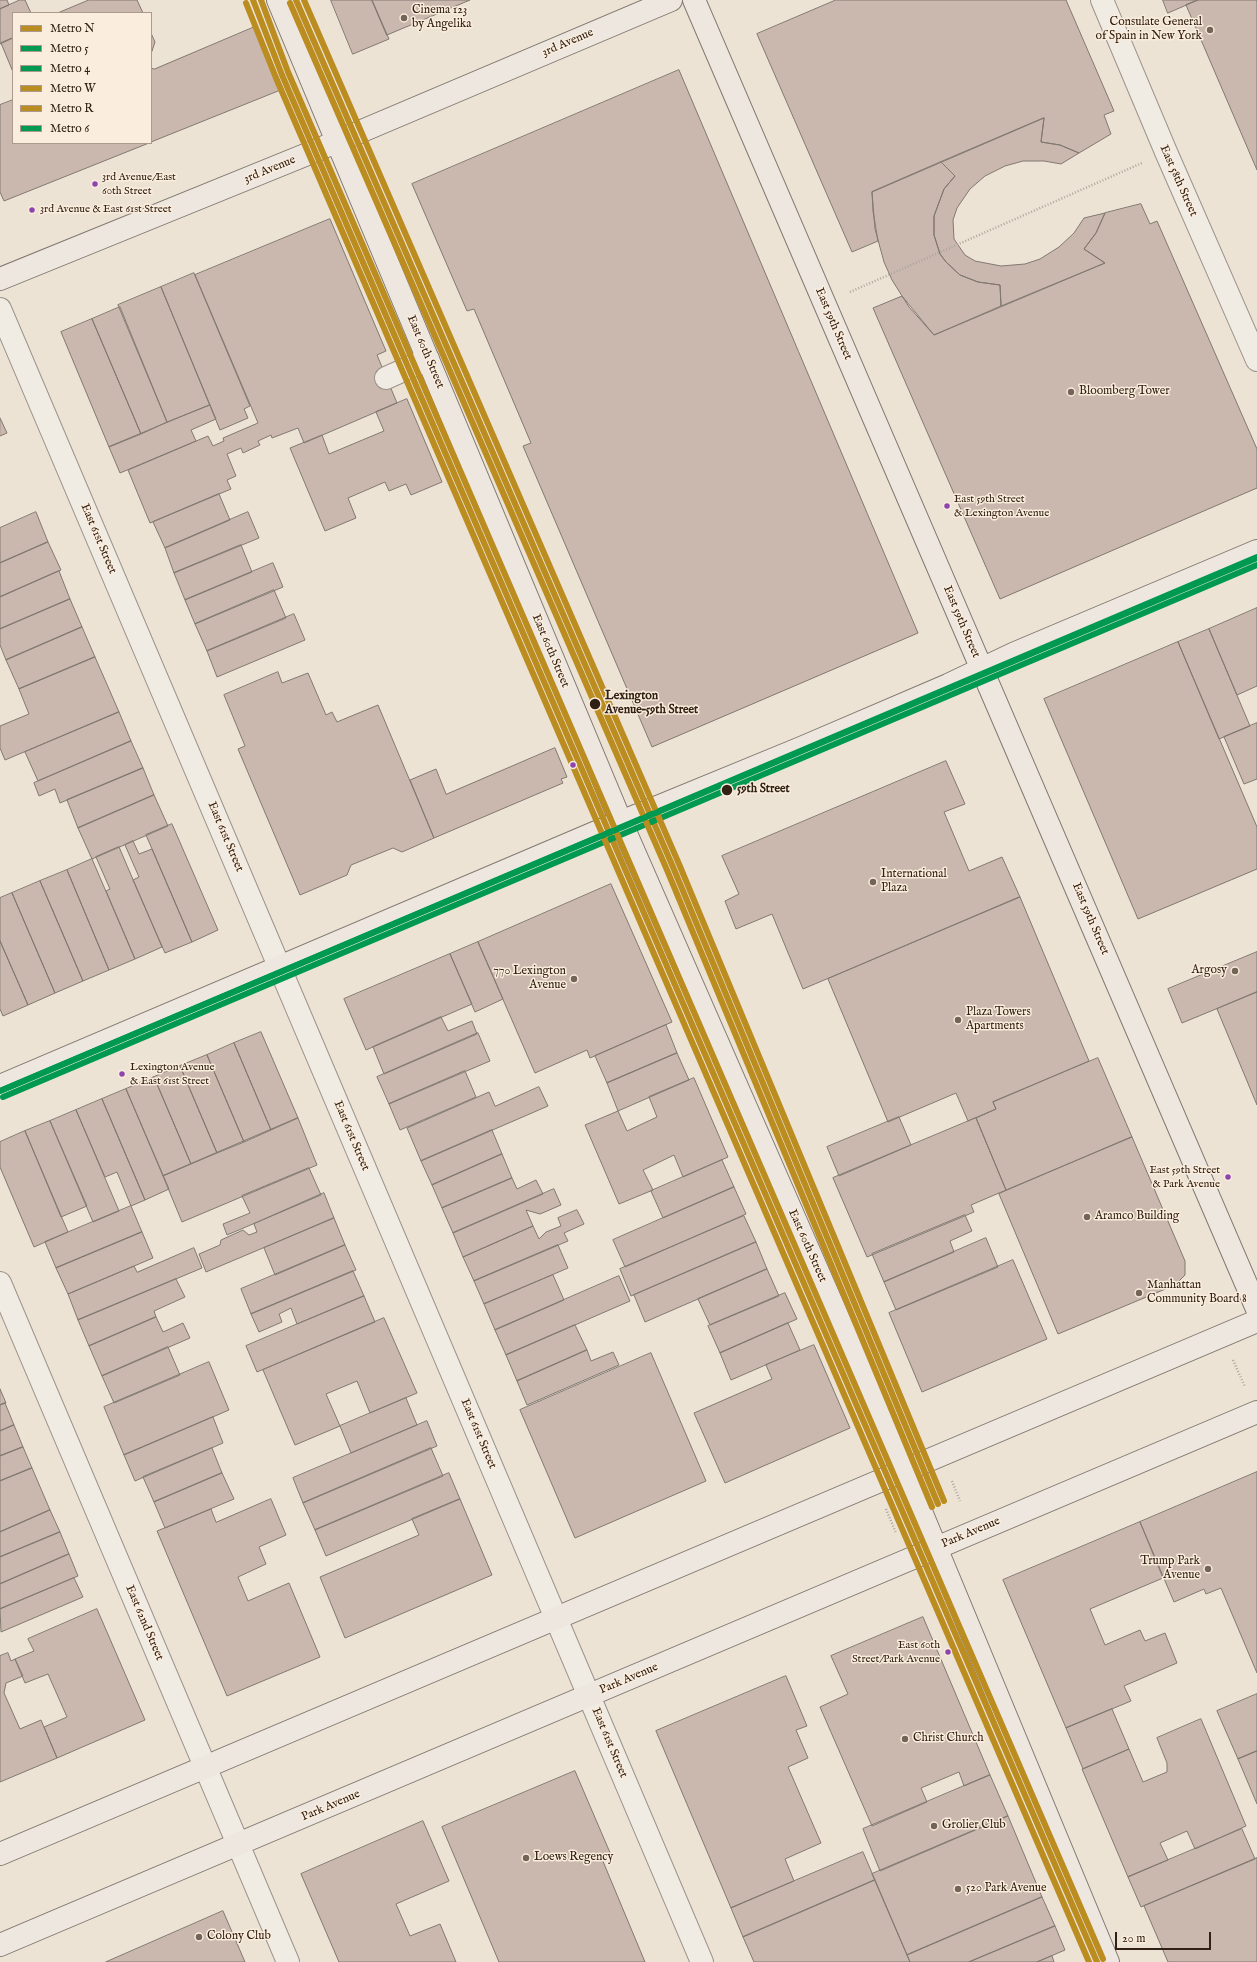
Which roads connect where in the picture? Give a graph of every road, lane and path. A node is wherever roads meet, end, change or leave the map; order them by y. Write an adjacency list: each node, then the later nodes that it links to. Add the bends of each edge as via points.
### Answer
1 (278, 0): 5 (main road, East 60th Street)
2 (671, 0): 5 (main road, 3rd Avenue)
3 (694, 0): 8 (main road, East 59th Street)
4 (1102, 0): 6 (street, East 58th Street)
5 (337, 142): 7 (main road, 3rd Avenue); 11 (main road, East 60th Street)
6 (1166, 152): 8 (path); 10 (street, East 58th Street)
7 (0, 279)
8 (824, 304): 15 (main road, East 59th Street)
9 (0, 309): 17 (street, East 61st Street)
10 (1251, 331): 12 (street, East 58th Street)
11 (428, 359): 13 (street); 16 (main road, East 60th Street)
12 (1257, 360)
13 (386, 378)
14 (1257, 551): 15 (main road)
15 (981, 669): 16 (main road, via 809,745); 20 (main road, East 59th Street)
16 (621, 822): 17 (main road); 25 (main road, East 60th Street)
17 (279, 967): 18 (main road); 31 (street, East 61st Street)
18 (0, 1086)
19 (0, 1283): 33 (street, East 62nd Street)
20 (1257, 1309)
21 (1257, 1321): 25 (main road)
22 (1232, 1359): 23 (path)
23 (1245, 1387)
24 (1257, 1412): 30 (main road, Park Avenue)
25 (904, 1471): 30 (main road, East 60th Street); 31 (main road)
26 (950, 1475): 27 (path)
27 (960, 1501)
28 (884, 1502): 29 (path)
29 (896, 1533)
30 (936, 1548): 32 (main road, Park Avenue); 39 (main road, East 60th Street)
31 (556, 1618): 32 (street, East 61st Street); 33 (main road)
32 (589, 1696): 34 (main road, Park Avenue); 38 (street, East 61st Street)
33 (206, 1768): 34 (street, East 62nd Street); 35 (main road)
34 (239, 1845): 36 (main road, Park Avenue); 37 (street, East 62nd Street)
35 (0, 1854)
36 (0, 1946)
37 (288, 1962)
38 (702, 1962)
39 (1108, 1962)

